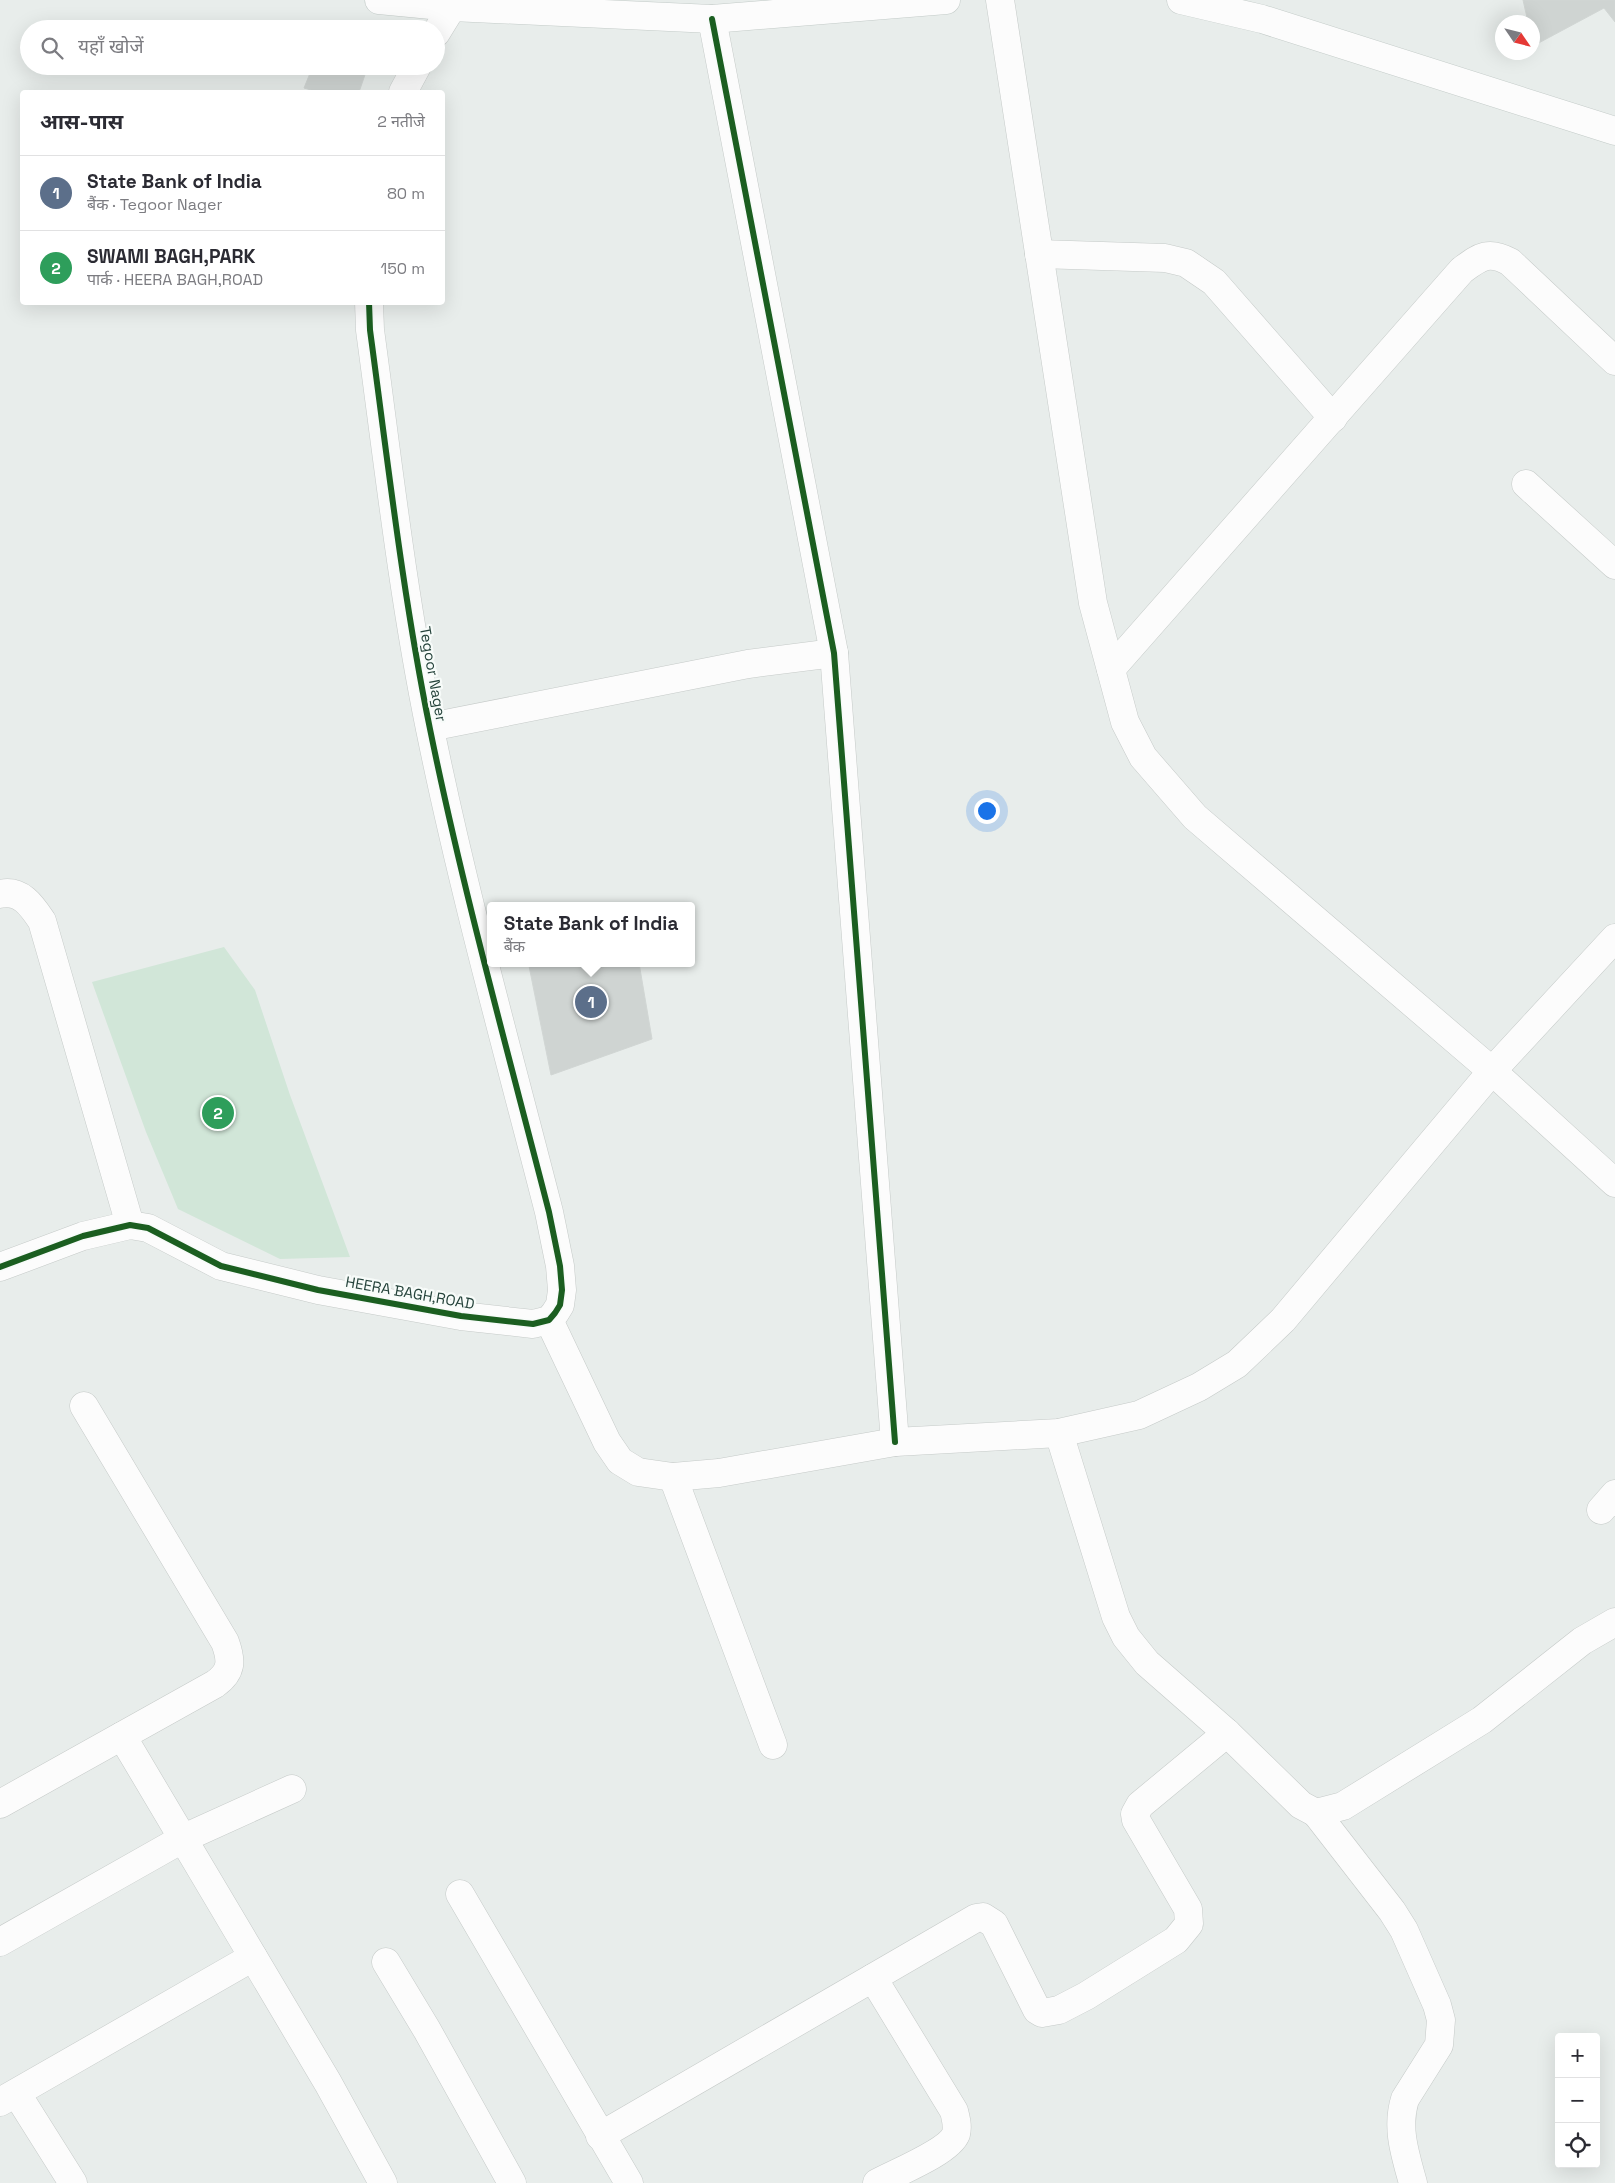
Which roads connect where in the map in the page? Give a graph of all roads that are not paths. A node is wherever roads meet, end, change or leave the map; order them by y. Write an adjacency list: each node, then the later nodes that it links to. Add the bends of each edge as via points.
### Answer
1 (378, 0): 6 (street)
2 (946, 0): 7 (street)
3 (1000, 0): 12 (street)
4 (1181, 0): 11 (street, via 1262,19)
5 (545, 5): 6 (street); 7 (street)
6 (452, 7): 8 (street)
7 (712, 19): 18 (street)
8 (444, 20)
9 (412, 75): 10 (street)
10 (404, 90)
11 (1615, 130)
12 (1039, 254): 15 (street, via 1165,258 1201,271); 19 (street, via 1092,603)
13 (369, 305): 20 (street, Tegoor Nager, via 397,539)
14 (1615, 361): 15 (street, via 1510,262 1492,255 1479,257 1462,270)
15 (1332, 418): 19 (street)
16 (1526, 484): 17 (street)
17 (1615, 565)
18 (834, 653): 20 (street, via 748,664); 30 (street)
19 (1111, 669): 23 (street, via 1125,722 1143,757 1195,817)
20 (430, 727): 27 (street, Tegoor Nager, via 464,884 560,1266 560,1305)
21 (0, 894): 25 (street, via 16,894 31,904 42,921)
22 (1615, 938): 23 (street)
23 (1492, 1071): 24 (street); 29 (street, via 1283,1320 1237,1364 1199,1388 1139,1414)
24 (1615, 1183)
25 (130, 1225): 26 (street, HEERA BAGH,ROAD, via 83,1236); 27 (street, HEERA BAGH,ROAD, via 148,1228 221,1266 318,1290 461,1316 533,1324)
26 (0, 1267)
27 (549, 1320): 31 (street, via 607,1442 620,1461 638,1472)
28 (84, 1406): 34 (street, via 225,1642 231,1662 227,1673 215,1684)
29 (1059, 1433): 30 (street); 33 (street, via 1116,1617 1126,1637 1147,1663)
30 (895, 1442): 31 (street, via 719,1473)
31 (673, 1477): 35 (street)
32 (1615, 1622): 38 (street, via 1582,1641 1482,1720 1343,1806)
33 (1227, 1733): 38 (street, via 1301,1805); 44 (street, via 1140,1806 1135,1814 1188,1909 1189,1924 1176,1940 1086,1996 1049,2013 1037,2010 994,1924 983,1917 976,1918)
34 (122, 1736): 37 (street); 39 (street)
35 (773, 1745)
36 (292, 1789): 39 (street)
37 (0, 1804)
38 (1316, 1813): 52 (street, via 1404,1930 1441,2020 1438,2045 1402,2109 1400,2136)
39 (184, 1838): 41 (street); 42 (street)
40 (460, 1894): 46 (street)
41 (0, 1942)
42 (253, 1957): 45 (street); 48 (street)
43 (386, 1962): 49 (street)
44 (873, 1978): 46 (street); 51 (street, via 954,2111 957,2127 955,2135 944,2147)
45 (8, 2098): 47 (street)
46 (600, 2136): 50 (street)
47 (73, 2183)
48 (383, 2183)
49 (512, 2183)
50 (629, 2183)
51 (877, 2183)
52 (1413, 2183)

